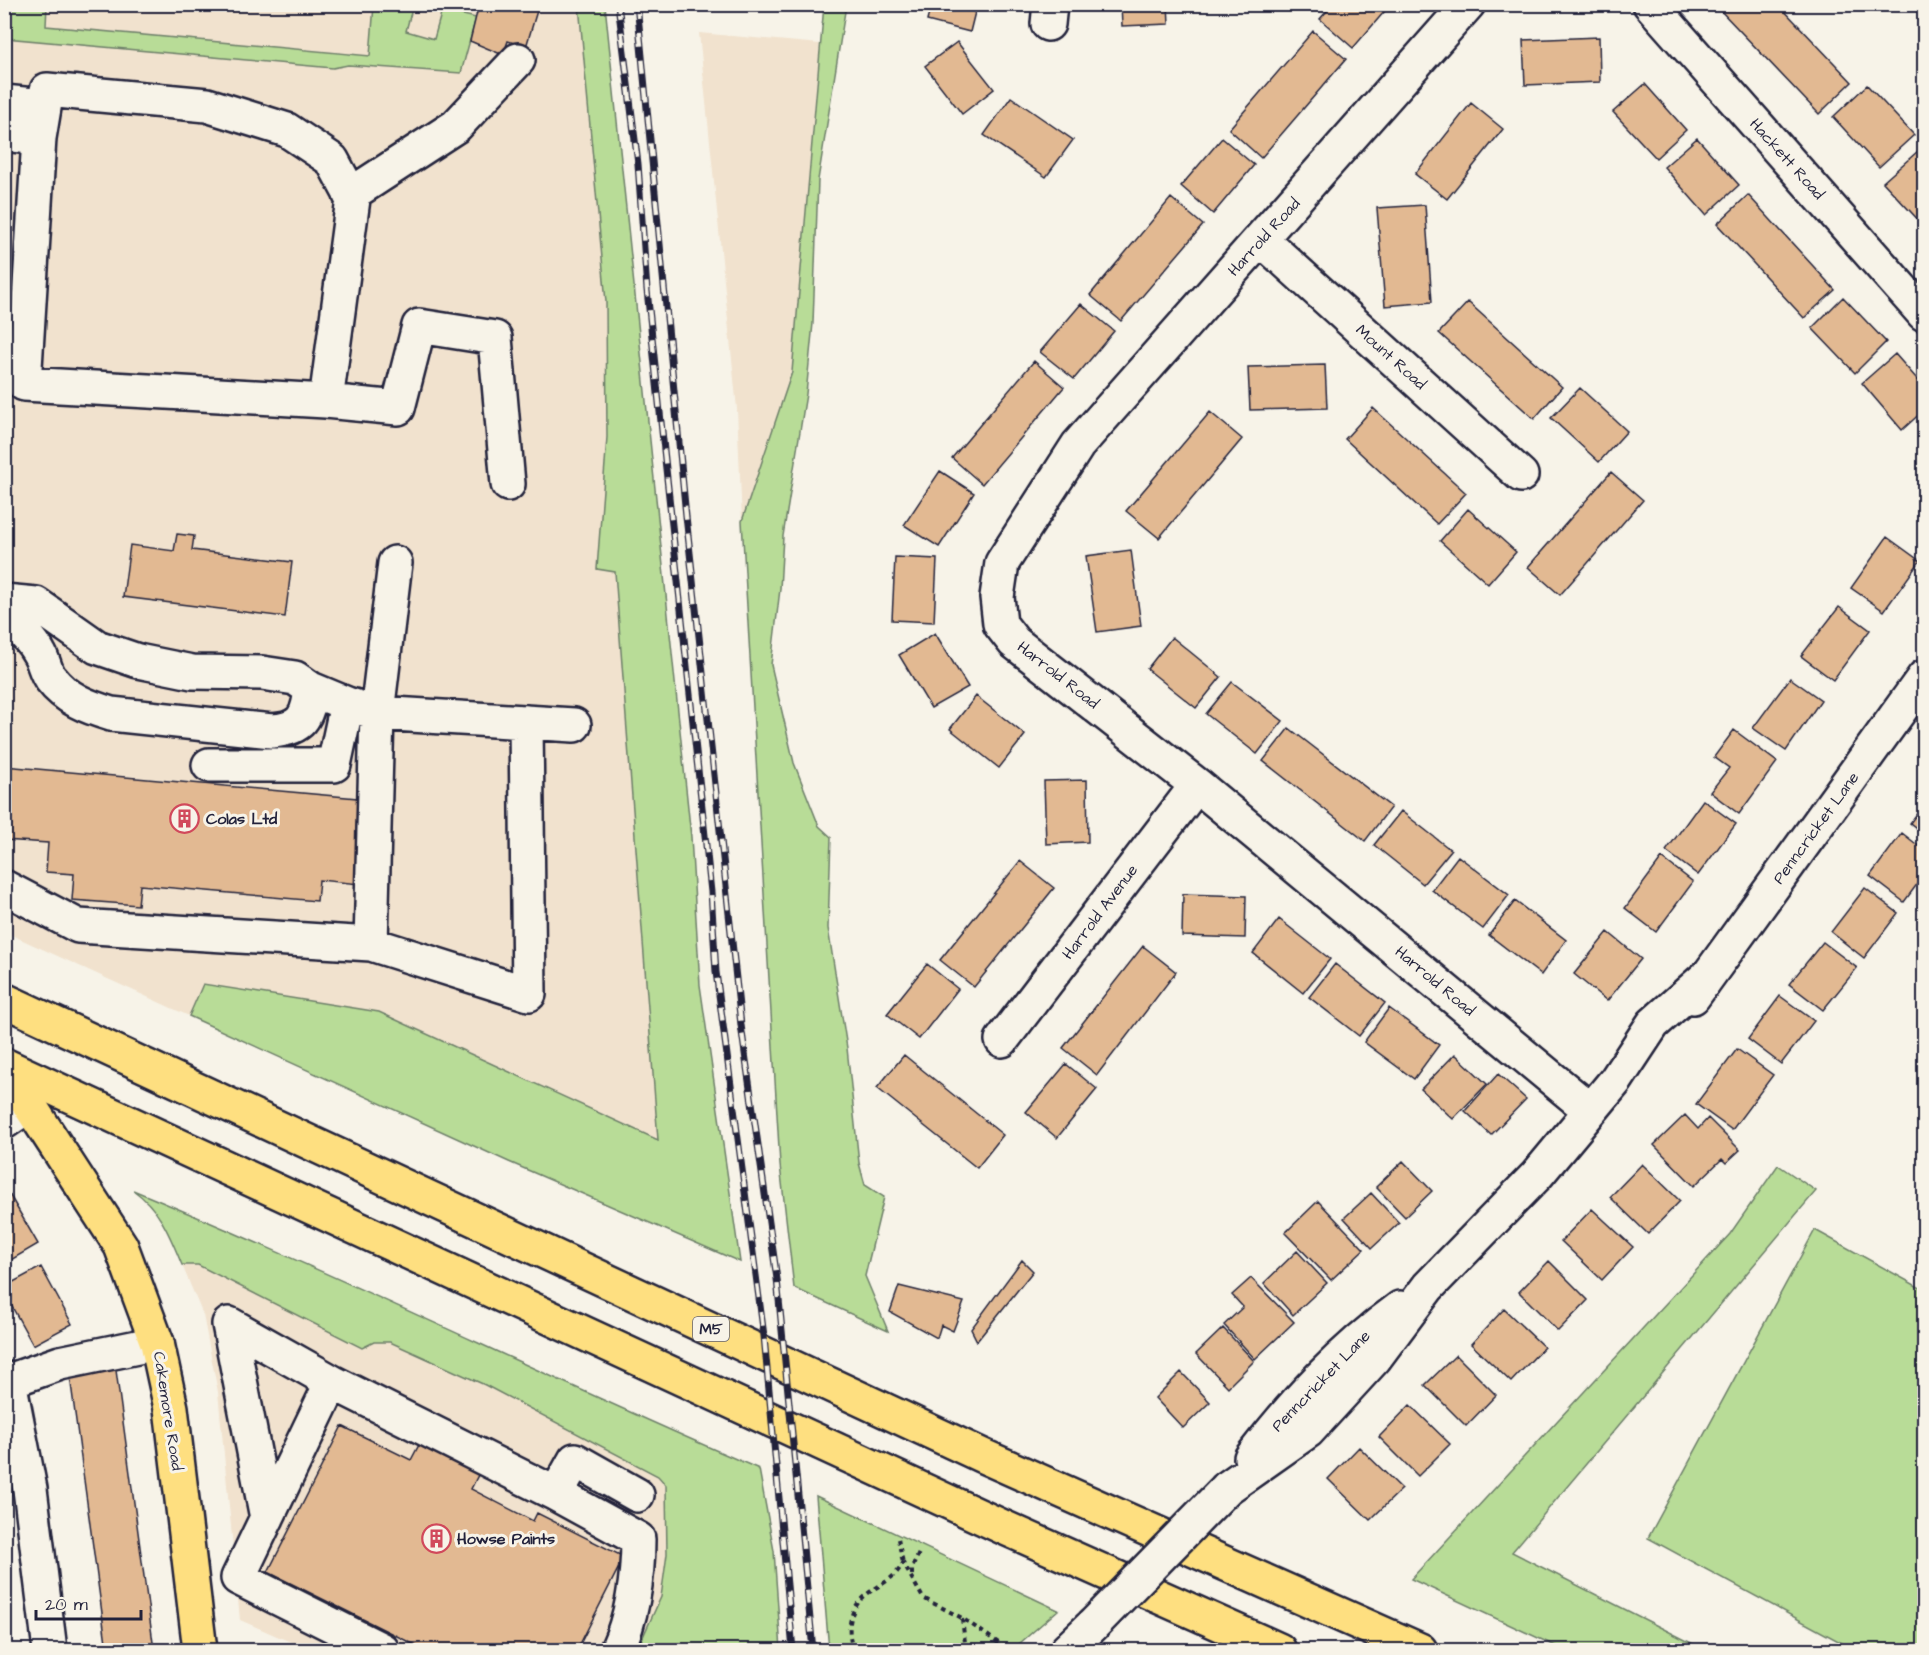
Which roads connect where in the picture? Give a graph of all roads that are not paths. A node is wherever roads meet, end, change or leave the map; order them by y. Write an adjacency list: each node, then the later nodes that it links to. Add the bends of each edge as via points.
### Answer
1 (1468, 4): 8 (street, Harrold Road)
2 (1650, 4): 9 (street, Hackett Road)
3 (519, 60): 7 (street, via 456,126)
4 (4, 102): 5 (street)
5 (41, 122): 6 (street); 7 (street, via 47,90 207,105 287,130 332,160); 10 (street, via 24,384)
6 (4, 134)
7 (350, 195): 10 (street, via 353,200)
8 (1262, 240): 11 (street, Mount Road); 22 (street, Harrold Road, via 1078,445 1002,563 997,597 1000,624 1014,642)
9 (1924, 314)
10 (326, 401): 12 (street, via 398,408 419,326 495,338)
11 (1521, 475)
12 (508, 484)
13 (395, 563): 18 (street)
14 (4, 601): 17 (street, via 36,604 97,647 138,661 192,672 295,678)
15 (4, 615): 17 (street, via 29,638 50,678 64,693 111,714 288,730 299,725 309,705)
16 (1924, 677): 28 (street, Penncricket Lane, via 1705,978 1669,1036 1616,1080)
17 (311, 689): 18 (street)
18 (362, 708): 19 (street); 21 (street, via 334,765); 24 (street)
19 (526, 722): 20 (street); 24 (street, via 529,994)
20 (574, 725)
21 (209, 765)
22 (1197, 785): 26 (street, Harrold Avenue); 28 (street, Harrold Road)
23 (4, 887): 24 (street, via 78,926)
24 (371, 944)
25 (4, 1000): 43 (main road, M5, via 983,1456)
26 (1002, 1040)
27 (4, 1066): 29 (main road, Cakemore Road); 42 (main road, via 1003,1527)
28 (1590, 1110): 41 (street, Penncricket Lane, bridge, via 1537,1175 1428,1287 1375,1358 1308,1431 1227,1488)
29 (17, 1114): 30 (main road, Cakemore Road, via 62,1156 121,1246)
30 (157, 1342): 36 (main road, Cakemore Road, via 171,1408); 37 (street, via 60,1363 9,1381 30,1489)
31 (332, 1382): 32 (street); 34 (street); 34 (street, via 229,1324)
32 (556, 1494): 33 (street, via 575,1460); 40 (street, via 638,1539 638,1576)
33 (637, 1495)
34 (267, 1518): 35 (street)
35 (238, 1578): 36 (street); 39 (street)
36 (192, 1585): 38 (main road, Cakemore Road)
37 (50, 1650)
38 (200, 1650)
39 (382, 1650)
40 (617, 1650)
41 (1067, 1650)
42 (1279, 1650)
43 (1420, 1650)

